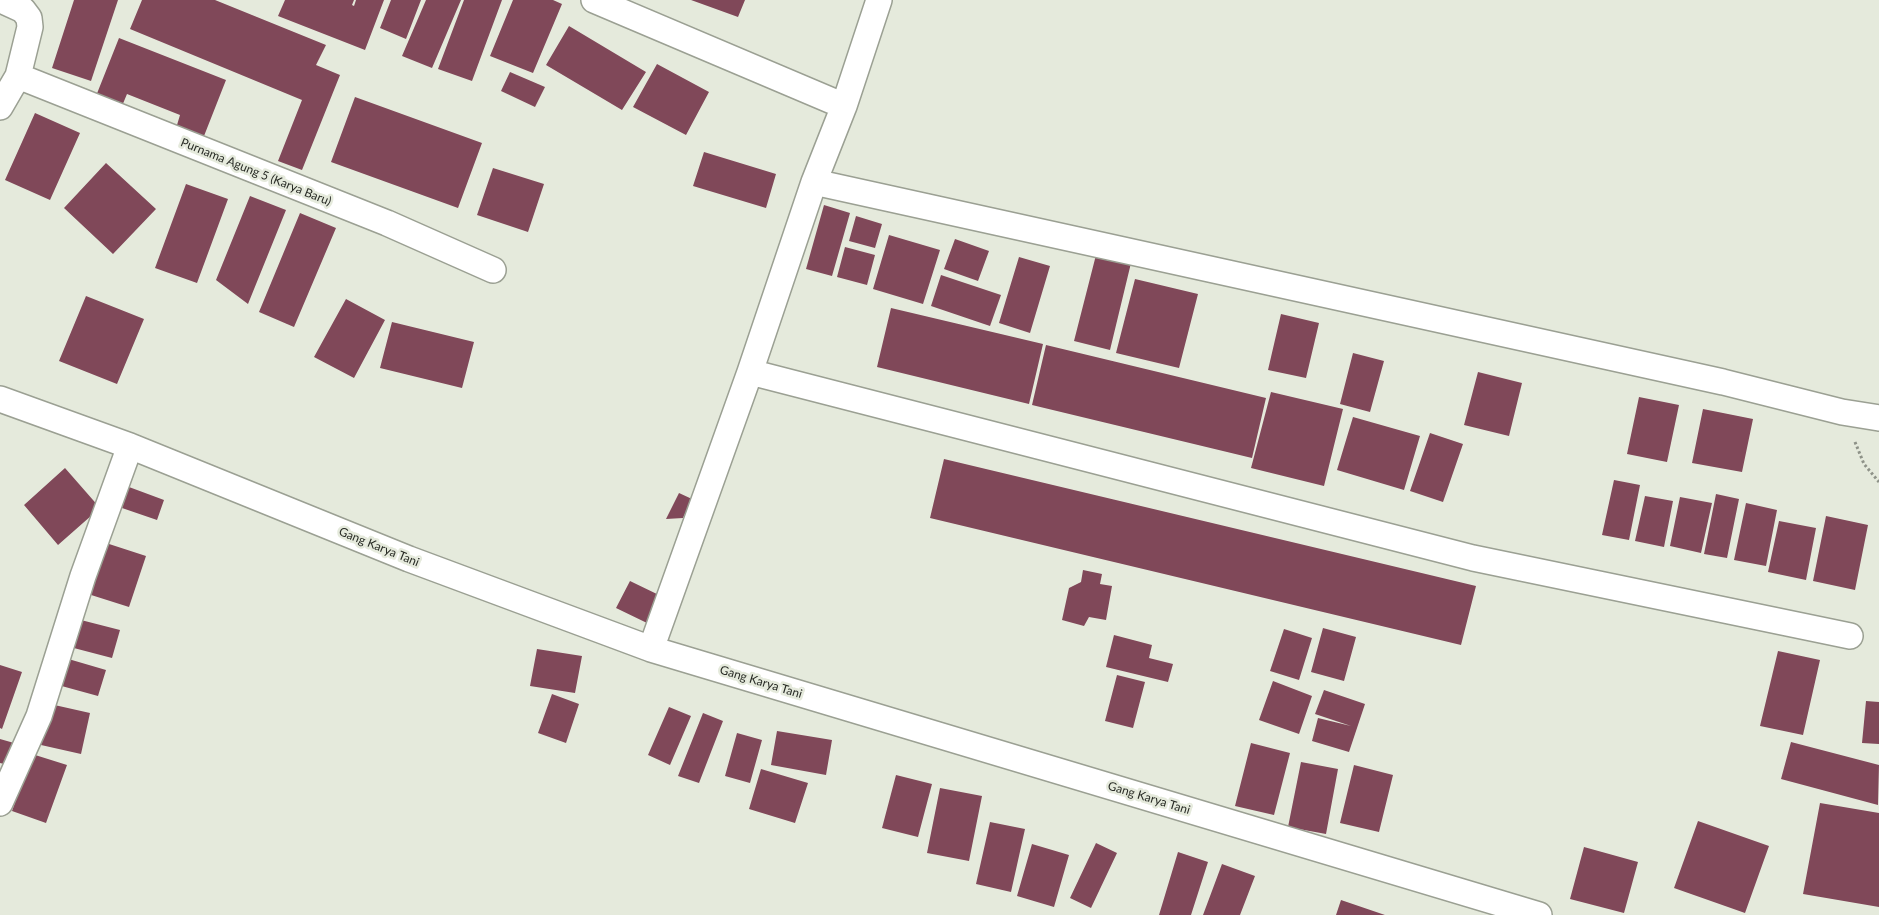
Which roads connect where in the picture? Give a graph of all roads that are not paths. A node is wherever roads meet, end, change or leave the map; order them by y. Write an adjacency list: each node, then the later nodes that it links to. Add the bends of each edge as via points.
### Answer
1 (1, 0): 4 (street, via 24,10 29,18 30,27)
2 (594, 0): 5 (street)
3 (880, 0): 5 (street)
4 (18, 76): 6 (street); 8 (street, Purnama Agung 5 (Karya Baru), via 387,223)
5 (844, 106): 7 (street)
6 (0, 107)
7 (814, 182): 9 (street); 11 (street)
8 (492, 270)
9 (750, 372): 13 (street, via 1473,558); 14 (street)
10 (0, 399): 12 (street, Gang Karya Tani)
11 (1879, 418)
12 (130, 446): 14 (street, Gang Karya Tani, via 409,559); 15 (street, via 83,576 39,716)
13 (1850, 636)
14 (651, 649): 16 (street, Gang Karya Tani)
15 (0, 803)
16 (1538, 915)

